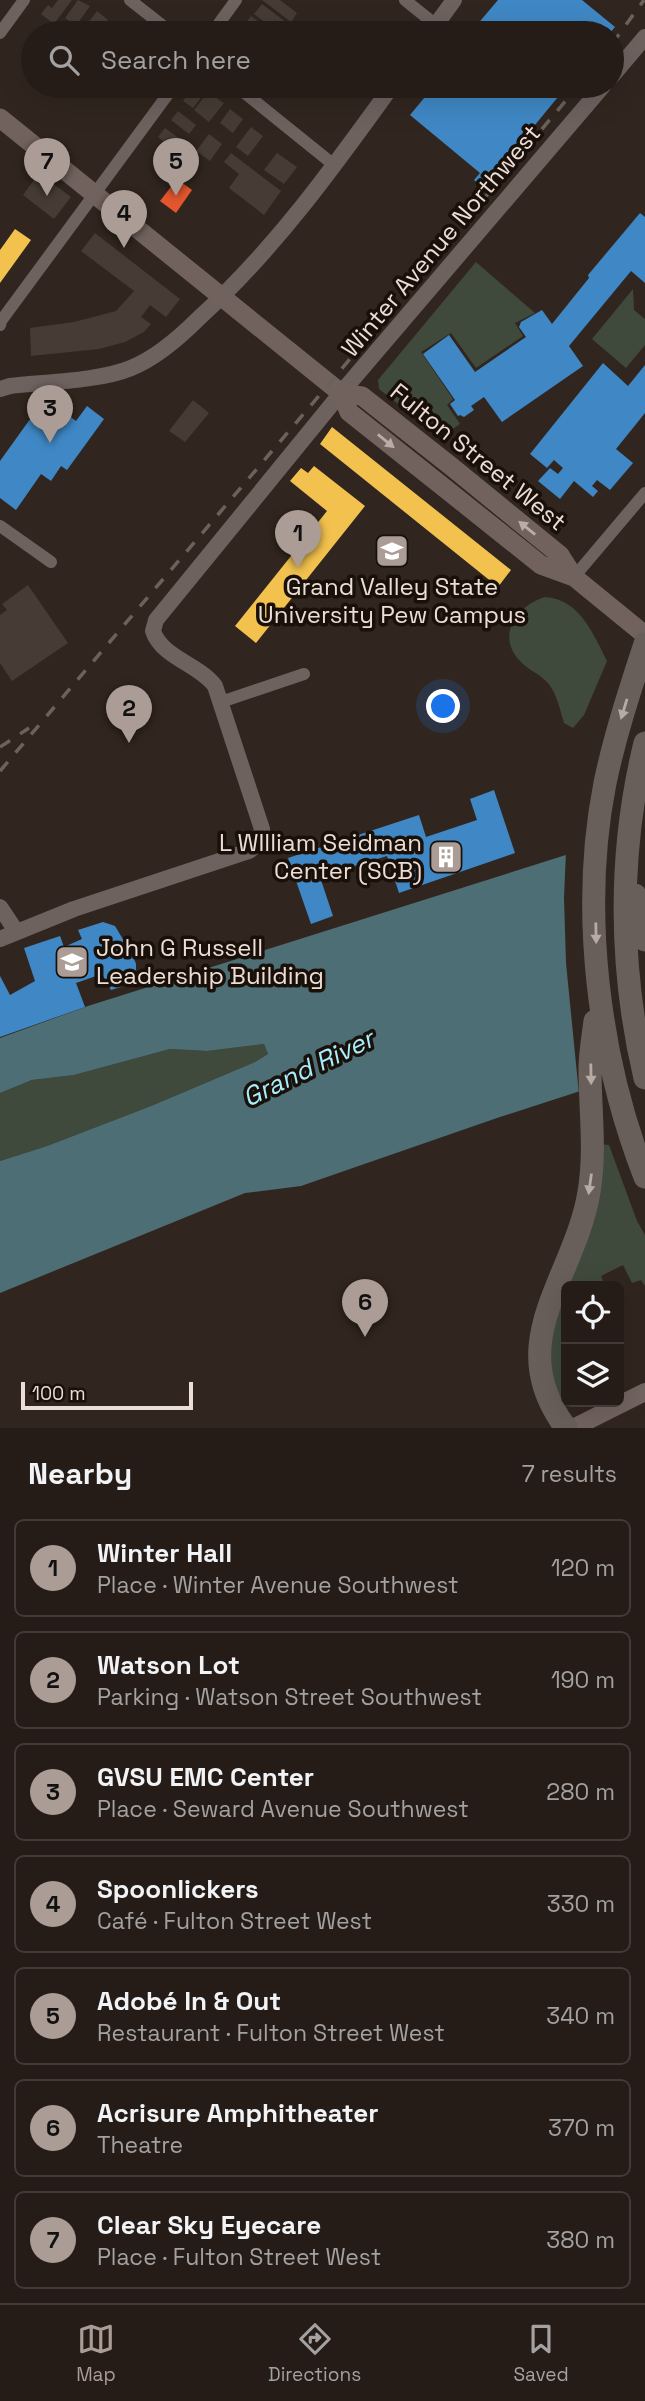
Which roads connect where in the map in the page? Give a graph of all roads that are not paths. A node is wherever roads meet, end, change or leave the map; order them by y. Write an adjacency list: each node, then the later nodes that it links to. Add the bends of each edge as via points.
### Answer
1 (24, 0): 10 (street)
2 (130, 0): 6 (street)
3 (236, 0): 7 (street)
4 (405, 0): 8 (street)
5 (454, 0): 9 (street)
6 (157, 21)
7 (221, 21)
8 (425, 21)
9 (439, 21)
10 (0, 33)
11 (645, 37): 12 (street)
12 (624, 62)
13 (165, 98): 19 (street)
14 (251, 98): 18 (street)
15 (383, 98): 18 (street)
16 (593, 98): 23 (street, Winter Avenue Northwest)
17 (0, 118): 19 (main road, Fulton Street West)
18 (334, 165): 20 (street, via 277,239)
19 (96, 194): 20 (main road, Fulton Street West); 21 (street)
20 (222, 298): 22 (street, via 165,348 131,368); 23 (main road, Fulton Street West)
21 (0, 325)
22 (0, 389)
23 (341, 393): 27 (main road, Fulton Street West, via 349,412 541,565); 31 (street, Winter Avenue Northwest, via 161,613 153,631 159,642 208,678)
24 (645, 493): 27 (street)
25 (0, 526): 26 (street)
26 (51, 562)
27 (573, 577): 28 (main road, Fulton Street West)
28 (645, 635)
29 (645, 644): 38 (highway, one-way to 38, via 622,712 597,839)
30 (304, 674): 31 (street)
31 (221, 702): 35 (street, via 262,827 261,841 253,850)
32 (645, 743): 33 (highway)
33 (626, 858): 37 (highway); 39 (highway, via 628,969)
34 (0, 907): 35 (street)
35 (16, 931): 36 (street)
36 (0, 939)
37 (645, 940)
38 (598, 983): 40 (highway, via 621,1107); 42 (highway, one-way to 42, via 590,1068 594,1143 589,1194 539,1339 543,1381)
39 (645, 1078)
40 (645, 1177)
41 (645, 1392): 43 (main road)
42 (566, 1428)
43 (573, 1428)

